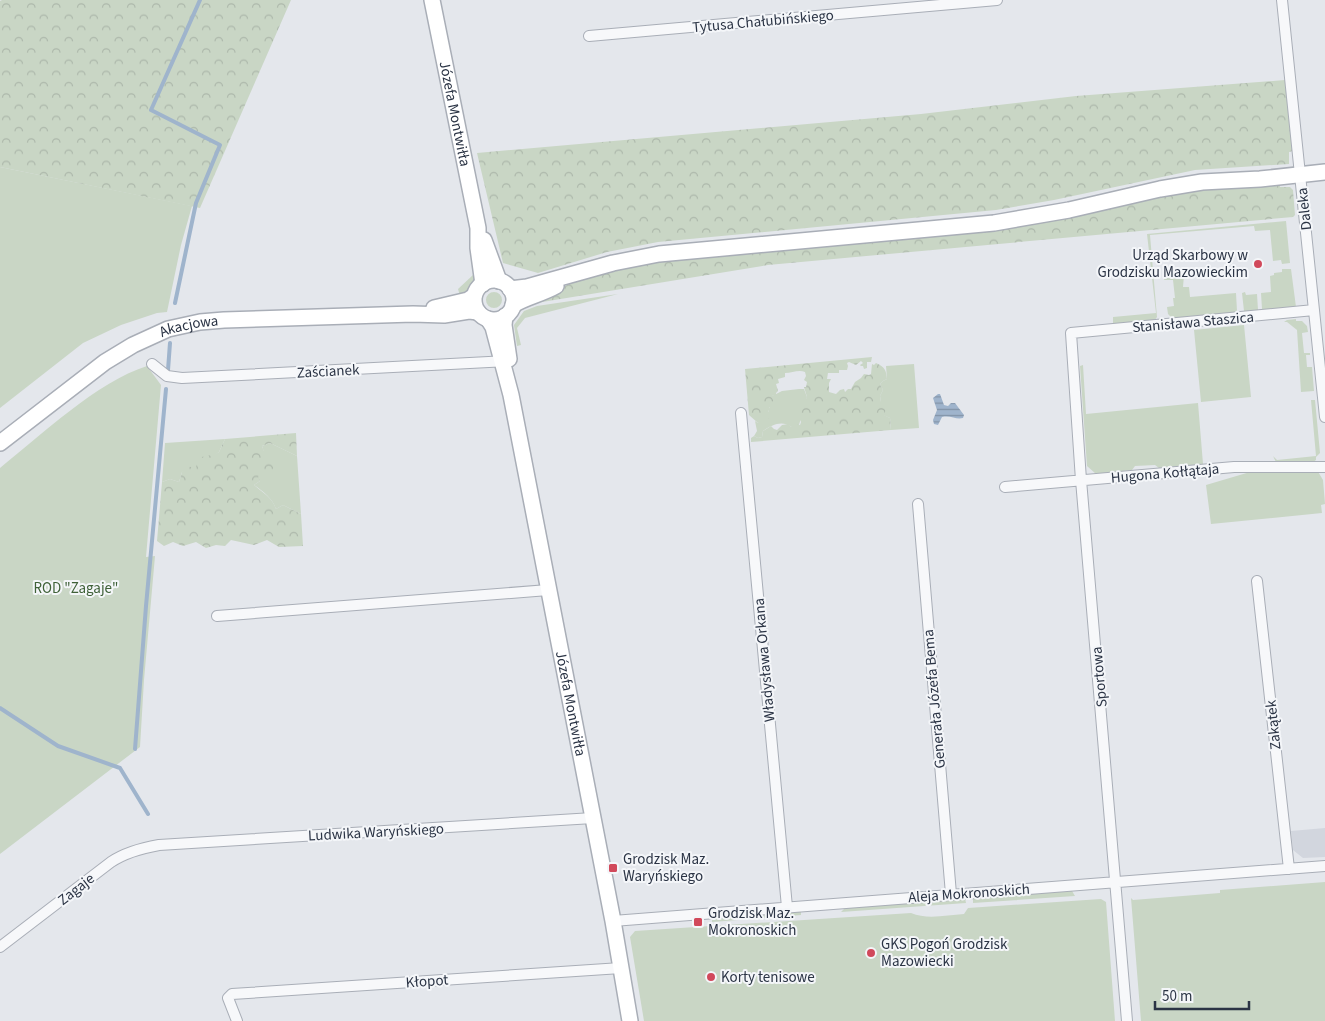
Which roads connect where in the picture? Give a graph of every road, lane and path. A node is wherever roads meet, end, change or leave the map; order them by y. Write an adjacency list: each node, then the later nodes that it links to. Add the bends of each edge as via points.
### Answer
1 (432, 0): 7 (street, Józefa Montwiłła)
2 (997, 0): 4 (street, Tytusa Chałubińskiego)
3 (1282, 0): 6 (street, Daleka)
4 (589, 36)
5 (1325, 172): 6 (street)
6 (1301, 175): 8 (street, via 1211,180 994,223 659,254); 11 (street, Daleka)
7 (478, 228): 9 (street, Józefa Montwiłła); 10 (street, Józefa Montwiłła)
8 (576, 274): 9 (street, via 527,287); 12 (street, via 546,292 522,300)
9 (505, 285): 10 (street, via 494,280); 12 (street, via 513,294)
10 (479, 290): 13 (street, Akacjowa, via 468,300); 14 (street, via 476,308)
11 (1314, 310): 15 (street, Stanisława Staszica); 19 (street, Daleka)
12 (509, 311): 14 (street, via 500,319); 16 (street, Józefa Montwiłła, via 504,325)
13 (413, 314): 14 (street, Akacjowa, via 444,315 469,311); 20 (street, Akacjowa, via 224,320 168,329 120,352)
14 (483, 316): 16 (street, Józefa Montwiłła, via 493,327)
15 (1071, 333): 22 (street, Sportowa)
16 (505, 361): 17 (street, Zaścianek, via 182,378 167,376); 26 (street, Józefa Montwiłła)
17 (152, 364)
18 (741, 413): 34 (street, Władysława Orkana)
19 (1325, 417)
20 (0, 444)
21 (1325, 466): 22 (street, Hugona Kołłątaja, via 1234,467)
22 (1082, 480): 23 (street, Hugona Kołłątaja); 32 (street, Sportowa)
23 (1005, 487)
24 (918, 504): 33 (street, Generała Józefa Bema)
25 (1257, 581): 31 (street, Zakątek)
26 (548, 590): 27 (street); 28 (street, Józefa Montwiłła)
27 (217, 616)
28 (593, 818): 29 (street, Ludwika Waryńskiego); 35 (street, Józefa Montwiłła)
29 (159, 845): 36 (street, Zagaje, via 120,856)
30 (1325, 866): 31 (street, Aleja Mokronoskich)
31 (1289, 869): 32 (street, Aleja Mokronoskich)
32 (1116, 882): 33 (street, Aleja Mokronoskich); 40 (street, Sportowa)
33 (951, 894): 34 (street, Aleja Mokronoskich)
34 (786, 907): 35 (street, Aleja Mokronoskich)
35 (613, 921): 37 (street, Józefa Montwiłła)
36 (0, 947)
37 (621, 968): 38 (street, Kłopot, via 232,994 228,998); 39 (street, Józefa Montwiłła)
38 (237, 1021)
39 (630, 1021)
40 (1127, 1021)

